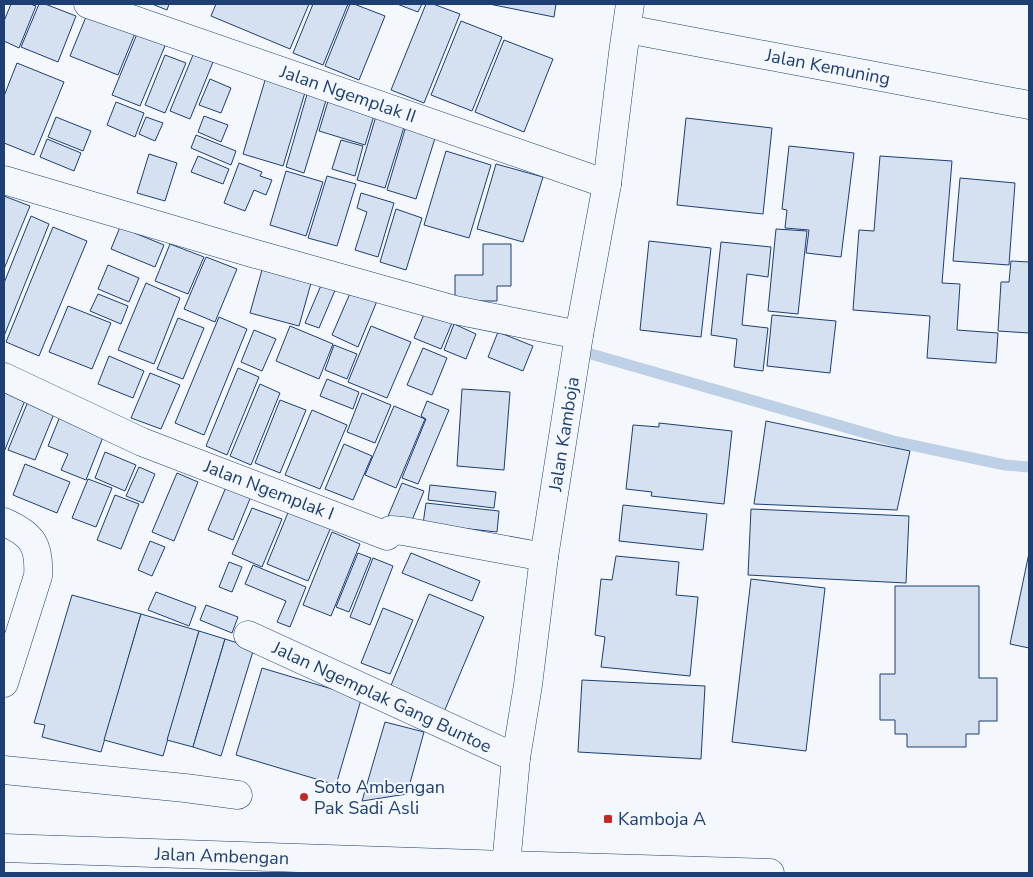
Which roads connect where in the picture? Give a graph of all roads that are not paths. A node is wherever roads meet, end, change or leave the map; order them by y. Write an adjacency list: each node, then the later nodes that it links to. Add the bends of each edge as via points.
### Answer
1 (88, 4): 5 (street, Jalan Ngemplak II)
2 (628, 16): 3 (street, Jalan Kemuning); 5 (street, Jalan Kamboja)
3 (1029, 105)
4 (4, 180): 6 (street)
5 (607, 184): 6 (street, Jalan Kamboja)
6 (578, 346): 9 (street, Jalan Kamboja)
7 (4, 377): 9 (street, Jalan Ngemplak I, via 142,442 386,536 391,530 403,531)
8 (4, 522): 11 (street, via 29,538 39,562 38,576)
9 (544, 557): 12 (street, Jalan Kamboja)
10 (248, 635): 12 (street, Jalan Ngemplak Gang Buntoe)
11 (4, 683)
12 (516, 758): 16 (street, Jalan Kamboja)
13 (4, 770): 14 (street)
14 (238, 795)
15 (4, 848): 16 (street, Jalan Ambengan)
16 (506, 865): 17 (street, Jalan Ambengan)
17 (770, 873)

